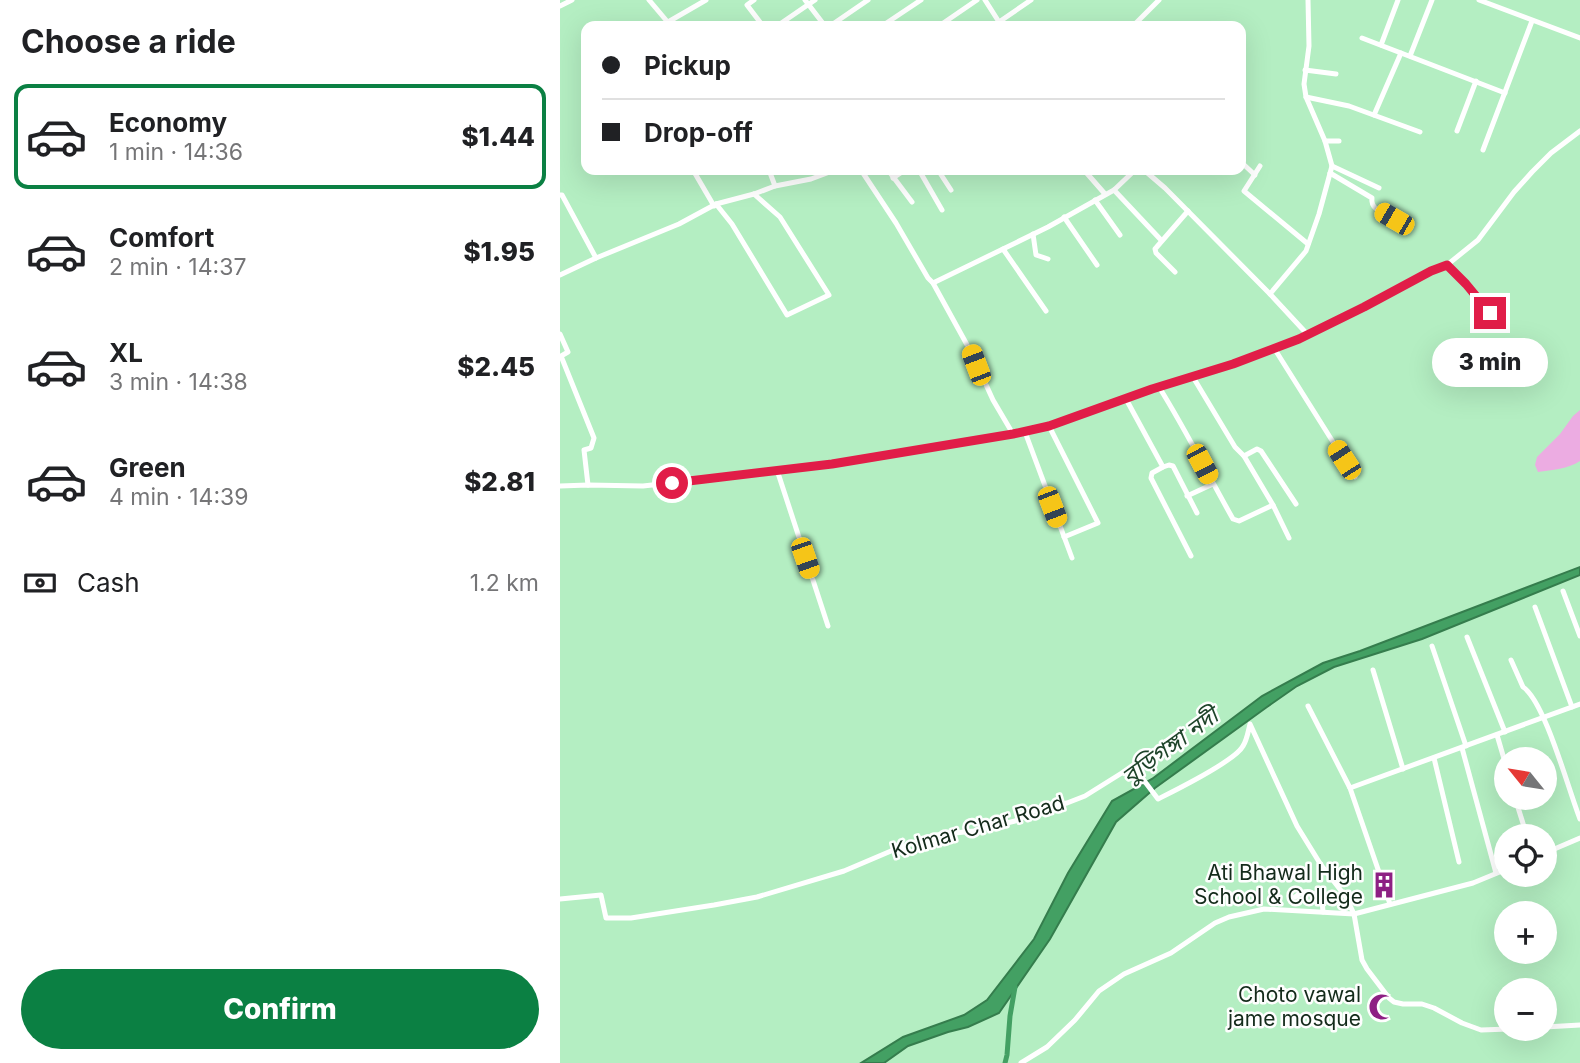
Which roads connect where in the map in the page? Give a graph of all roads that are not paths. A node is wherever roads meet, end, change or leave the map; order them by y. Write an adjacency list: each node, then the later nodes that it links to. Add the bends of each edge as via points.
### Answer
1 (572, 0): 17 (street)
2 (649, 0): 18 (street)
3 (706, 0): 19 (street)
4 (754, 0): 20 (street, via 747,5)
5 (815, 0): 16 (street)
6 (868, 0): 23 (street)
7 (921, 0): 24 (street)
8 (977, 0): 25 (street)
9 (985, 0): 26 (street)
10 (1031, 0): 27 (street)
11 (1159, 0): 28 (street)
12 (1308, 0): 35 (street)
13 (1398, 0): 32 (street)
14 (1432, 0): 34 (street)
15 (1479, 0): 29 (street)
16 (806, 2): 21 (street); 22 (street)
17 (560, 6)
18 (667, 21)
19 (674, 21)
20 (758, 21)
21 (783, 21)
22 (823, 21)
23 (835, 21)
24 (890, 21)
25 (946, 21)
26 (998, 21)
27 (1000, 21)
28 (1138, 21)
29 (1532, 21): 31 (street); 38 (street)
30 (1362, 38): 32 (street)
31 (1580, 38)
32 (1381, 45): 33 (street)
33 (1401, 53): 34 (street); 40 (street)
34 (1410, 56): 37 (street)
35 (1305, 70): 36 (street); 39 (street)
36 (1336, 74)
37 (1476, 81): 38 (street); 41 (street)
38 (1505, 93): 46 (street)
39 (1306, 97): 40 (street); 44 (street)
40 (1374, 115): 43 (street)
41 (1457, 131)
42 (1580, 131): 85 (street, via 1532,172 1478,240)
43 (1420, 132)
44 (1325, 141): 45 (street); 49 (street)
45 (1339, 141)
46 (1483, 150)
47 (1260, 166): 61 (street)
48 (1246, 167): 61 (street)
49 (1331, 169): 64 (street); 76 (street, via 1372,198 1373,207); 80 (street)
50 (696, 175): 72 (street)
51 (771, 175): 63 (street)
52 (822, 175): 63 (street)
53 (864, 175): 88 (street)
54 (891, 175): 62 (street)
55 (898, 175): 62 (street)
56 (922, 175): 73 (street)
57 (941, 175): 65 (street)
58 (1088, 175): 68 (street)
59 (1130, 175): 66 (street)
60 (1150, 175): 74 (street)
61 (1255, 175): 80 (street, via 1244,191)
62 (893, 178): 71 (street)
63 (775, 186): 67 (street)
64 (1379, 188)
65 (951, 190)
66 (1114, 190): 68 (street); 79 (street)
67 (754, 194): 72 (street); 72 (street, via 780,217 828,295 787,315 732,224)
68 (1105, 194): 70 (street)
69 (560, 195): 82 (street)
70 (1095, 200): 75 (street); 78 (street)
71 (912, 202)
72 (715, 205): 82 (street)
73 (942, 209)
74 (1188, 211): 79 (street); 89 (street)
75 (1064, 217): 77 (street); 84 (street)
76 (1394, 219)
77 (1033, 234): 81 (street); 83 (street, via 1037,255)
78 (1120, 235)
79 (1161, 240): 86 (street, via 1155,251)
80 (1308, 244): 89 (street)
81 (1003, 249): 88 (street); 90 (street)
82 (596, 258): 87 (street)
83 (1048, 259)
84 (1097, 265)
85 (1447, 265): 91 (street); 93 (street)
86 (1175, 272)
87 (560, 275)
88 (933, 283): 100 (street)
89 (1269, 294): 93 (street)
90 (1046, 311)
91 (1500, 323)
92 (560, 334): 107 (street, via 568,352 561,356 594,438 591,448 584,450)
93 (1308, 335): 94 (street)
94 (1274, 348): 95 (street); 104 (street)
95 (1193, 377): 96 (street); 101 (street)
96 (1159, 387): 97 (street); 105 (street)
97 (1126, 399): 98 (street); 102 (street)
98 (1049, 426): 99 (street); 112 (street, via 1098,523)
99 (1025, 432): 100 (street); 112 (street)
100 (1013, 434): 103 (street)
101 (1244, 456): 109 (street, via 1261,451); 110 (street)
102 (1163, 467): 108 (street, via 1173,466); 114 (street, via 1151,478)
103 (777, 470): 107 (street, via 643,486); 118 (street)
104 (1355, 477)
105 (1213, 484): 108 (street); 110 (street, via 1235,521)
106 (560, 485): 107 (street)
107 (588, 485)
108 (1187, 496): 111 (street)
109 (1296, 504)
110 (1273, 505): 113 (street)
111 (1197, 513)
112 (1064, 537): 115 (street)
113 (1289, 538)
114 (1191, 556)
115 (1072, 558)
116 (1563, 591): 120 (street)
117 (1535, 607): 126 (street)
118 (828, 626)
119 (1467, 636): 128 (street)
120 (1580, 636)
121 (1432, 646): 130 (street)
122 (1511, 660): 127 (street)
123 (1373, 670): 133 (street)
124 (1580, 704): 126 (street)
125 (1308, 706): 134 (street)
126 (1572, 707): 127 (street)
127 (1544, 718): 128 (street); 135 (street)
128 (1505, 732): 129 (street)
129 (1497, 735): 130 (street); 131 (street)
130 (1464, 747): 132 (street); 139 (street)
131 (1501, 747)
132 (1434, 758): 133 (street); 138 (street)
133 (1404, 769): 134 (street)
134 (1350, 788): 143 (street)
135 (1580, 819)
136 (1580, 838): 137 (street)
137 (1557, 848)
138 (1459, 862)
139 (1494, 865)
140 (1494, 874): 143 (street)
141 (1295, 897): 144 (street, via 1302,891 1315,894 1322,900)
142 (560, 898): 145 (street, Kolmar Char Road, via 601,895 606,918 631,918 757,897 844,871 936,835 1015,821 1040,808 1067,803 1133,765 1158,799 1242,749 1250,724 1297,826)
143 (1390, 904): 145 (street)
144 (1323, 912): 145 (street); 149 (street, via 1264,909 1214,923 1171,953 1099,991 1047,1047)
145 (1354, 915): 148 (street, via 1362,960 1394,1002 1422,1004 1481,1030)
146 (1580, 1025): 147 (street)
147 (1557, 1026)
148 (1494, 1030)
149 (1021, 1063)

